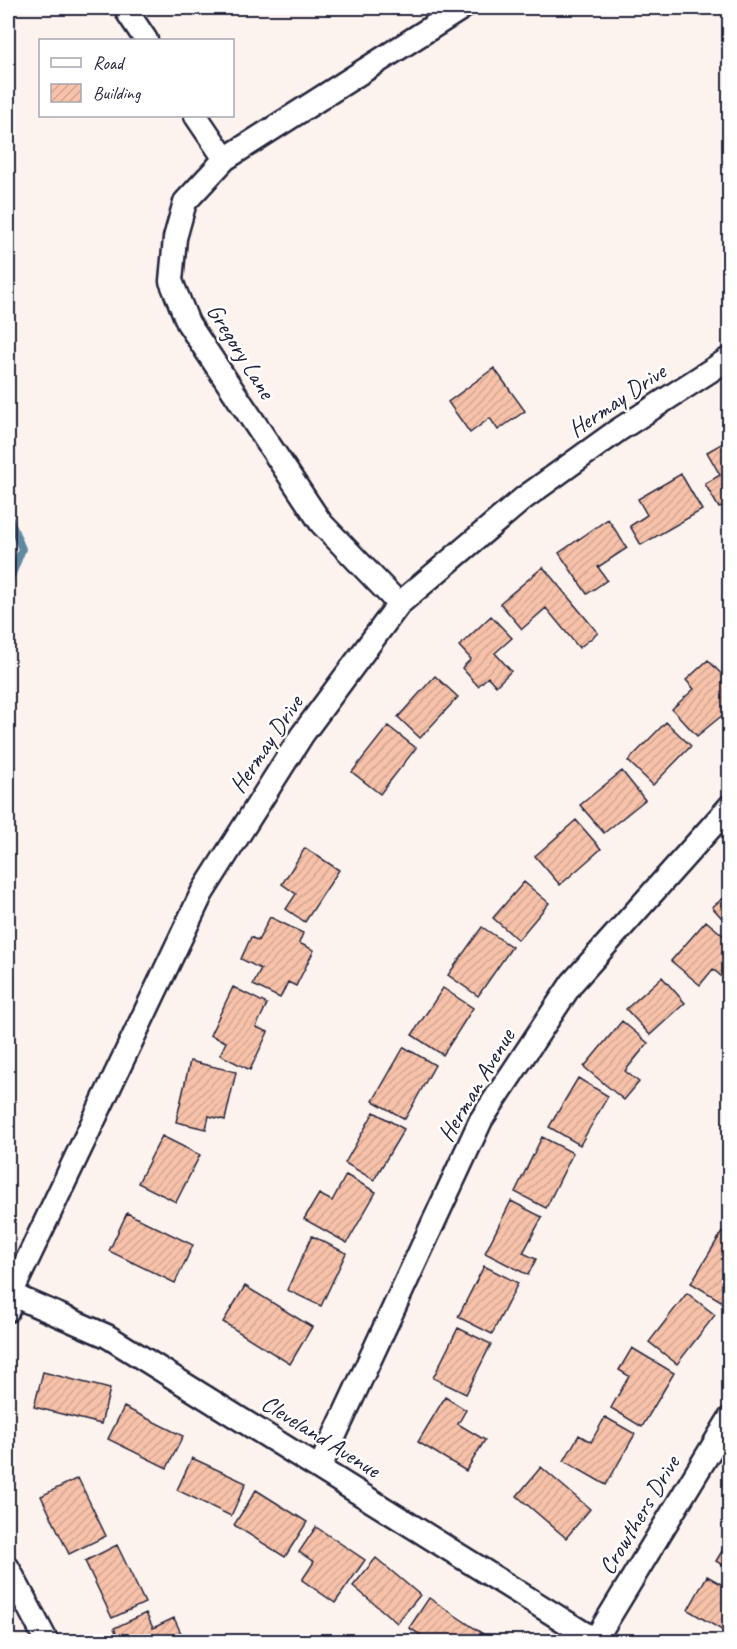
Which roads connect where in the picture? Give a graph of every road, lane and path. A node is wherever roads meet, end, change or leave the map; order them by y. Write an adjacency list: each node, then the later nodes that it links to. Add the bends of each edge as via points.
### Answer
1 (462, 8): 5 (street, Gregory Lane)
2 (128, 13): 3 (street)
3 (145, 39)
4 (197, 117): 5 (street)
5 (225, 159): 7 (street, Gregory Lane, via 185,202 175,238 171,281 188,323 321,523)
6 (729, 358): 7 (street, Hermay Drive, via 524,498)
7 (399, 604): 9 (street, Hermay Drive, via 302,735 202,893)
8 (729, 806): 11 (street, Herman Avenue, via 572,983 481,1120)
9 (9, 1299): 11 (street, Cleveland Avenue, via 107,1336)
10 (729, 1418): 14 (street, Crowthers Drive)
11 (320, 1467): 14 (street, Cleveland Avenue)
12 (8, 1568): 13 (street)
13 (47, 1641)
14 (596, 1641)

